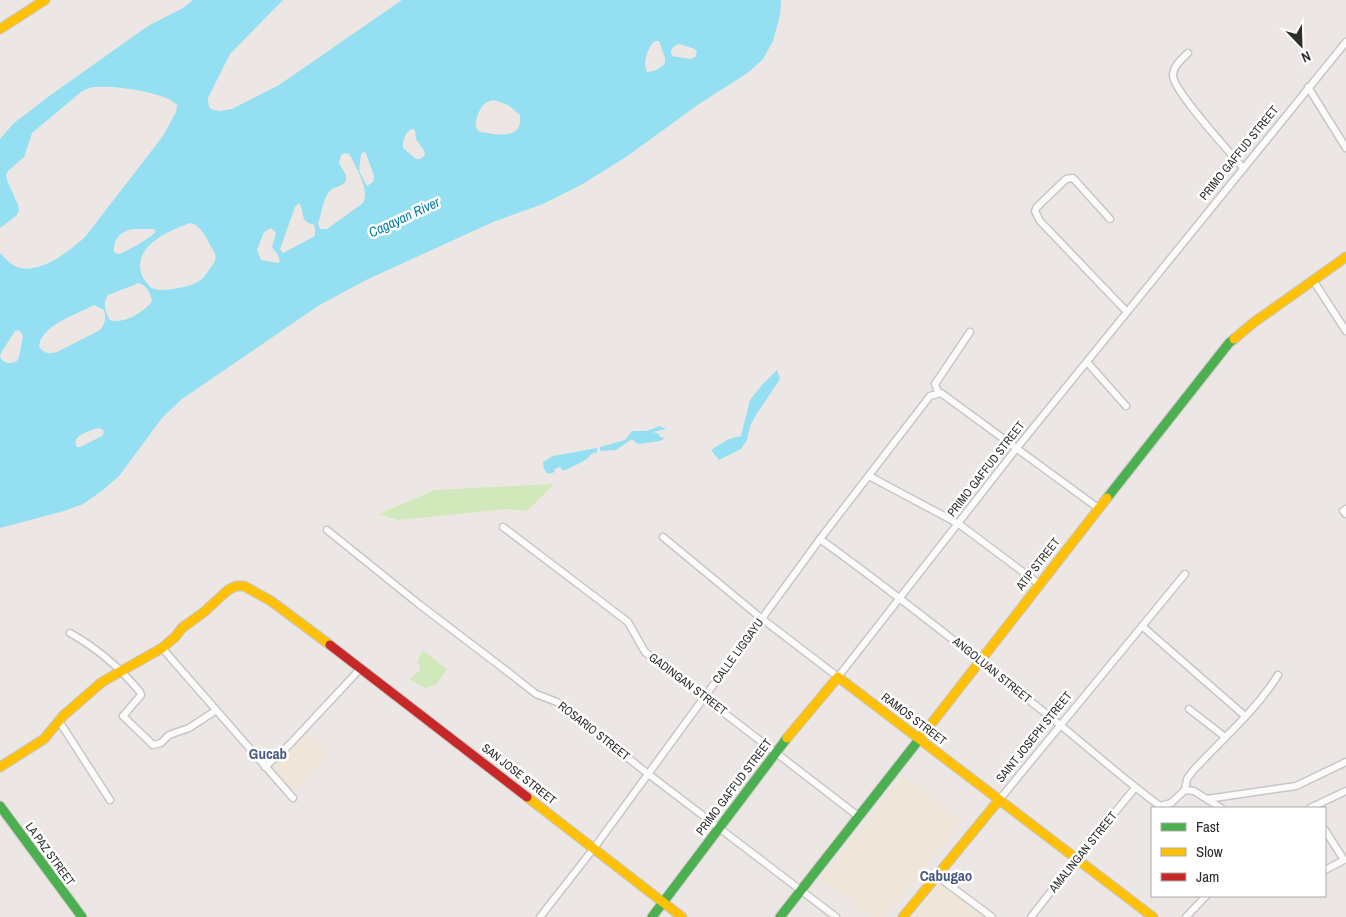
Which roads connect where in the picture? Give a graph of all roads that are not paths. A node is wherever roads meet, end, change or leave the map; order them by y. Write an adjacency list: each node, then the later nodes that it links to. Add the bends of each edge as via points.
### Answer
1 (45, 0): 2 (main road)
2 (0, 29)
3 (1346, 42): 5 (street, PRIMO GAFFUD STREET)
4 (1188, 53): 7 (street, via 1174,68 1175,85)
5 (1308, 87): 6 (street); 7 (street, PRIMO GAFFUD STREET)
6 (1346, 148)
7 (1243, 168): 11 (street, PRIMO GAFFUD STREET)
8 (1110, 219): 11 (street, via 1073,178 1066,179 1035,211 1040,221)
9 (1346, 257): 10 (main road, ATIP STREET)
10 (1313, 280): 12 (street); 19 (main road, ATIP STREET, via 1229,343)
11 (1127, 312): 14 (street, PRIMO GAFFUD STREET)
12 (1346, 331)
13 (970, 332): 15 (street, via 935,384)
14 (1087, 362): 16 (street); 17 (street, PRIMO GAFFUD STREET)
15 (939, 392): 17 (street); 18 (street, CALLE LIGGAYU, via 930,396)
16 (1126, 406)
17 (1016, 450): 19 (street); 22 (street, PRIMO GAFFUD STREET)
18 (869, 476): 22 (street); 26 (street, CALLE LIGGAYU)
19 (1098, 508): 28 (main road, ATIP STREET)
20 (1346, 509): 21 (street, via 1343,511)
21 (1346, 514)
22 (959, 524): 28 (street); 29 (street, PRIMO GAFFUD STREET)
23 (503, 527): 39 (street, GADINGAN STREET, via 628,622 645,652)
24 (327, 530): 51 (street, ROSARIO STREET, via 536,694 557,702)
25 (663, 537): 30 (street, RAMOS STREET)
26 (820, 539): 29 (street, ANGOLUAN STREET); 30 (street, CALLE LIGGAYU)
27 (1185, 574): 31 (street, SAINT JOSEPH STREET)
28 (1039, 584): 34 (main road, ATIP STREET)
29 (900, 597): 34 (street, ANGOLUAN STREET); 38 (street, PRIMO GAFFUD STREET)
30 (761, 618): 38 (street, RAMOS STREET); 39 (street, CALLE LIGGAYU)
31 (1142, 626): 42 (street); 44 (street, SAINT JOSEPH STREET)
32 (70, 633): 36 (street)
33 (162, 648): 35 (main road, SAN JOSE STREET, via 228,590 244,586 271,601); 36 (main road, SAN JOSE STREET); 41 (street)
34 (980, 660): 44 (street, ANGOLUAN STREET); 46 (main road, ATIP STREET)
35 (361, 668): 49 (street); 65 (main road, SAN JOSE STREET)
36 (121, 670): 41 (street, via 140,694 124,718 153,745 189,728); 43 (main road, SAN JOSE STREET, via 102,682)
37 (1278, 675): 42 (street)
38 (838, 677): 46 (main road, RAMOS STREET); 47 (main road, PRIMO GAFFUD STREET)
39 (705, 697): 47 (street, GADINGAN STREET); 51 (street, CALLE LIGGAYU)
40 (1189, 709): 45 (street)
41 (215, 710): 49 (street)
42 (1245, 716): 45 (street)
43 (59, 721): 50 (main road, SAN JOSE STREET, via 44,738); 57 (street)
44 (1060, 725): 52 (street, ANGOLUAN STREET); 58 (street, SAINT JOSEPH STREET)
45 (1225, 737): 53 (street, via 1192,772)
46 (920, 738): 58 (main road, RAMOS STREET); 62 (main road, ATIP STREET)
47 (776, 752): 62 (street, GADINGAN STREET); 63 (main road, PRIMO GAFFUD STREET)
48 (1346, 762): 56 (street, via 1296,786)
49 (266, 766): 55 (street)
50 (0, 768)
51 (647, 774): 63 (street, ROSARIO STREET); 65 (street, CALLE LIGGAYU)
52 (1135, 788): 53 (street, ANGOLUAN STREET, via 1160,806 1171,803); 66 (street, AMALINGAN STREET)
53 (1185, 790): 56 (street)
54 (1346, 791): 61 (street)
55 (293, 798)
56 (1207, 799): 60 (street)
57 (110, 800)
58 (999, 800): 66 (main road, RAMOS STREET); 68 (main road, SAINT JOSEPH STREET)
59 (0, 806): 72 (main road, LA PAZ STREET)
60 (1219, 807)
61 (1313, 807)
62 (858, 816): 69 (main road, ATIP STREET)
63 (719, 827): 69 (street, ROSARIO STREET); 71 (main road, PRIMO GAFFUD STREET)
64 (1326, 832): 67 (street, via 1344,860)
65 (594, 848): 71 (main road, SAN JOSE STREET); 73 (street, CALLE LIGGAYU)
66 (1076, 858): 80 (street, AMALINGAN STREET); 81 (main road, RAMOS STREET)
67 (1326, 869)
68 (937, 876): 78 (main road, SAINT JOSEPH STREET); 79 (street)
69 (801, 890): 76 (main road, ATIP STREET); 77 (street, ROSARIO STREET)
70 (1205, 897): 82 (street)
71 (663, 903): 74 (main road, PRIMO GAFFUD STREET); 75 (main road, SAN JOSE STREET)
72 (82, 917)
73 (540, 917)
74 (652, 917)
75 (682, 917)
76 (780, 917)
77 (836, 917)
78 (903, 917)
79 (992, 917)
80 (1031, 917)
81 (1153, 917)
82 (1186, 917)

